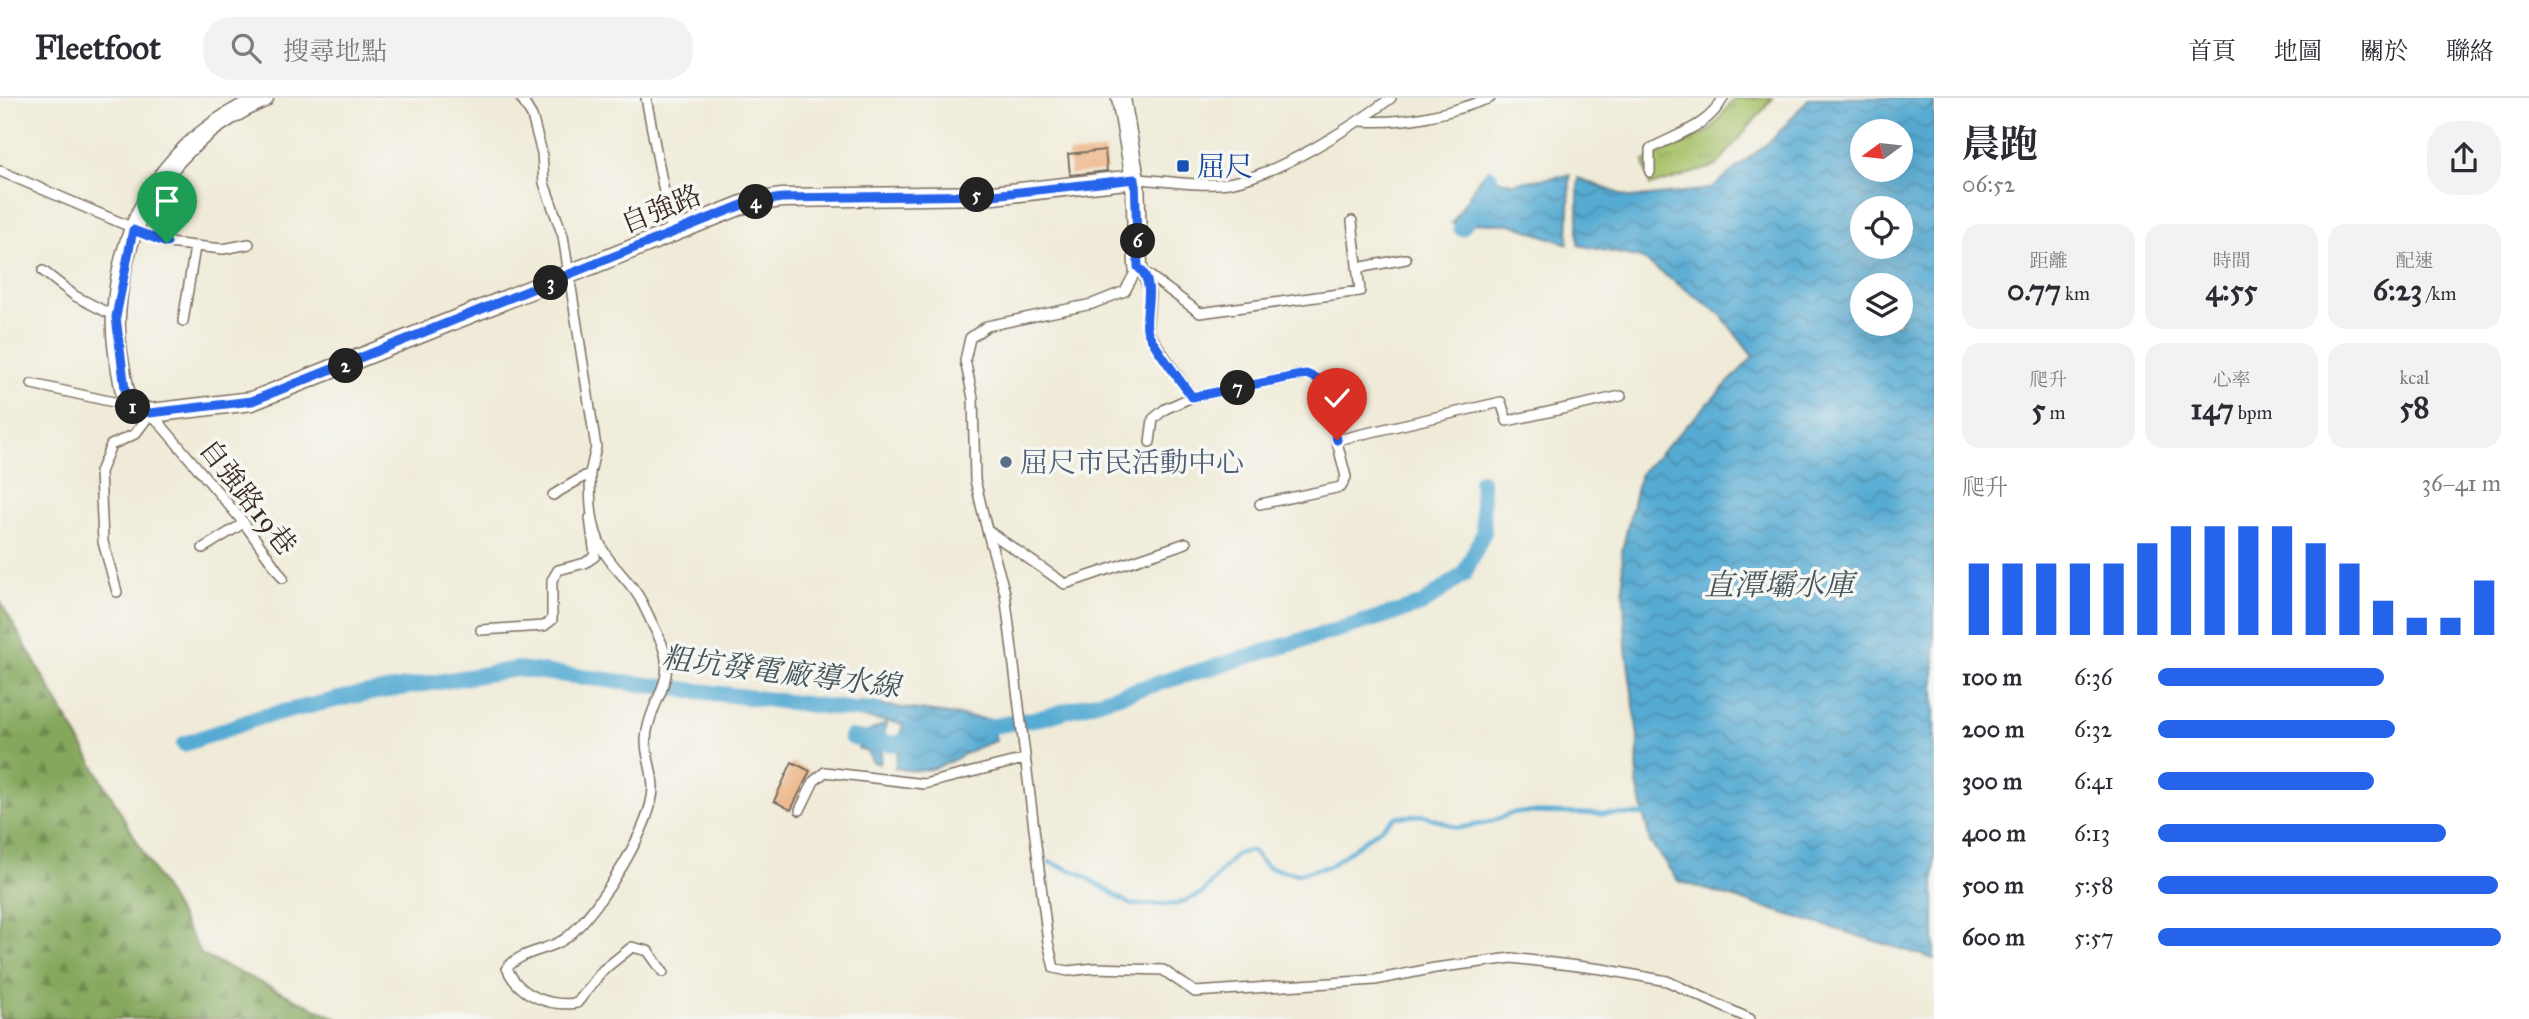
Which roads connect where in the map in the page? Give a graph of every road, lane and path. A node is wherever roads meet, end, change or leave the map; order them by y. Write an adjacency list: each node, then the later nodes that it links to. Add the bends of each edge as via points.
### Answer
1 (264, 98): 13 (street, via 177,155 149,194)
2 (521, 98): 21 (lane, via 532,116 542,153 544,183 563,236)
3 (646, 98): 14 (lane)
4 (1121, 98): 11 (street)
5 (1391, 98): 8 (lane, 自強路)
6 (1490, 98): 8 (lane, via 1432,117 1393,123)
7 (1723, 98): 10 (lane, via 1694,128 1650,149)
8 (1360, 121): 11 (lane, 自強路, via 1261,173 1226,183)
9 (0, 171): 13 (lane)
10 (1650, 172)
11 (1135, 179): 14 (street, 自強路, via 993,195 782,198 747,203); 18 (street)
12 (1352, 221): 19 (lane)
13 (133, 230): 16 (lane); 22 (street)
14 (672, 233): 21 (street, 自強路)
15 (249, 244): 16 (lane, via 223,249)
16 (194, 247): 23 (lane)
17 (1406, 259): 19 (lane)
18 (1140, 268): 19 (lane, via 1200,313 1360,291); 26 (lane, via 1150,294 1147,330); 36 (lane, via 1125,291 1092,304 987,326 970,338 965,360 973,398 975,480)
19 (1357, 268)
20 (43, 271): 22 (lane, via 75,296)
21 (568, 276): 28 (street, 自強路, via 252,401); 31 (lane, via 596,447)
22 (116, 317): 27 (street)
23 (183, 321)
24 (32, 384): 27 (lane)
25 (1621, 396): 29 (lane, via 1507,421 1502,402)
26 (1192, 397): 29 (lane, via 1306,374 1321,380); 30 (lane, via 1153,418)
27 (127, 405): 28 (street, 自強路)
28 (150, 413): 35 (lane, 自強路19巷); 40 (lane, via 135,434 111,445 100,472 103,542)
29 (1337, 440): 33 (lane, via 1346,477 1340,487)
30 (1150, 442)
31 (590, 473): 32 (lane); 34 (lane)
32 (553, 495)
33 (1260, 504)
34 (590, 510): 41 (lane, via 595,556 558,570 552,580 552,620 544,626); 44 (lane, via 603,550 638,596 663,646 667,673 647,728 645,749 653,788 650,807 596,906 578,927 569,937 516,957 506,968 513,982 530,995 561,1005 577,1003 603,970 632,947 648,951)
35 (244, 523): 38 (lane); 39 (lane, 自強路19巷)
36 (987, 530): 37 (lane, via 1065,584); 42 (lane, via 1004,593)
37 (1186, 543)
38 (203, 548)
39 (283, 578)
40 (117, 592)
41 (481, 630)
42 (1024, 759): 43 (lane, via 924,784 825,772 814,781); 45 (lane, via 1054,968 1163,970 1195,992 1375,980 1512,958 1667,981)
43 (800, 810)
44 (663, 972)
45 (1750, 1019)

